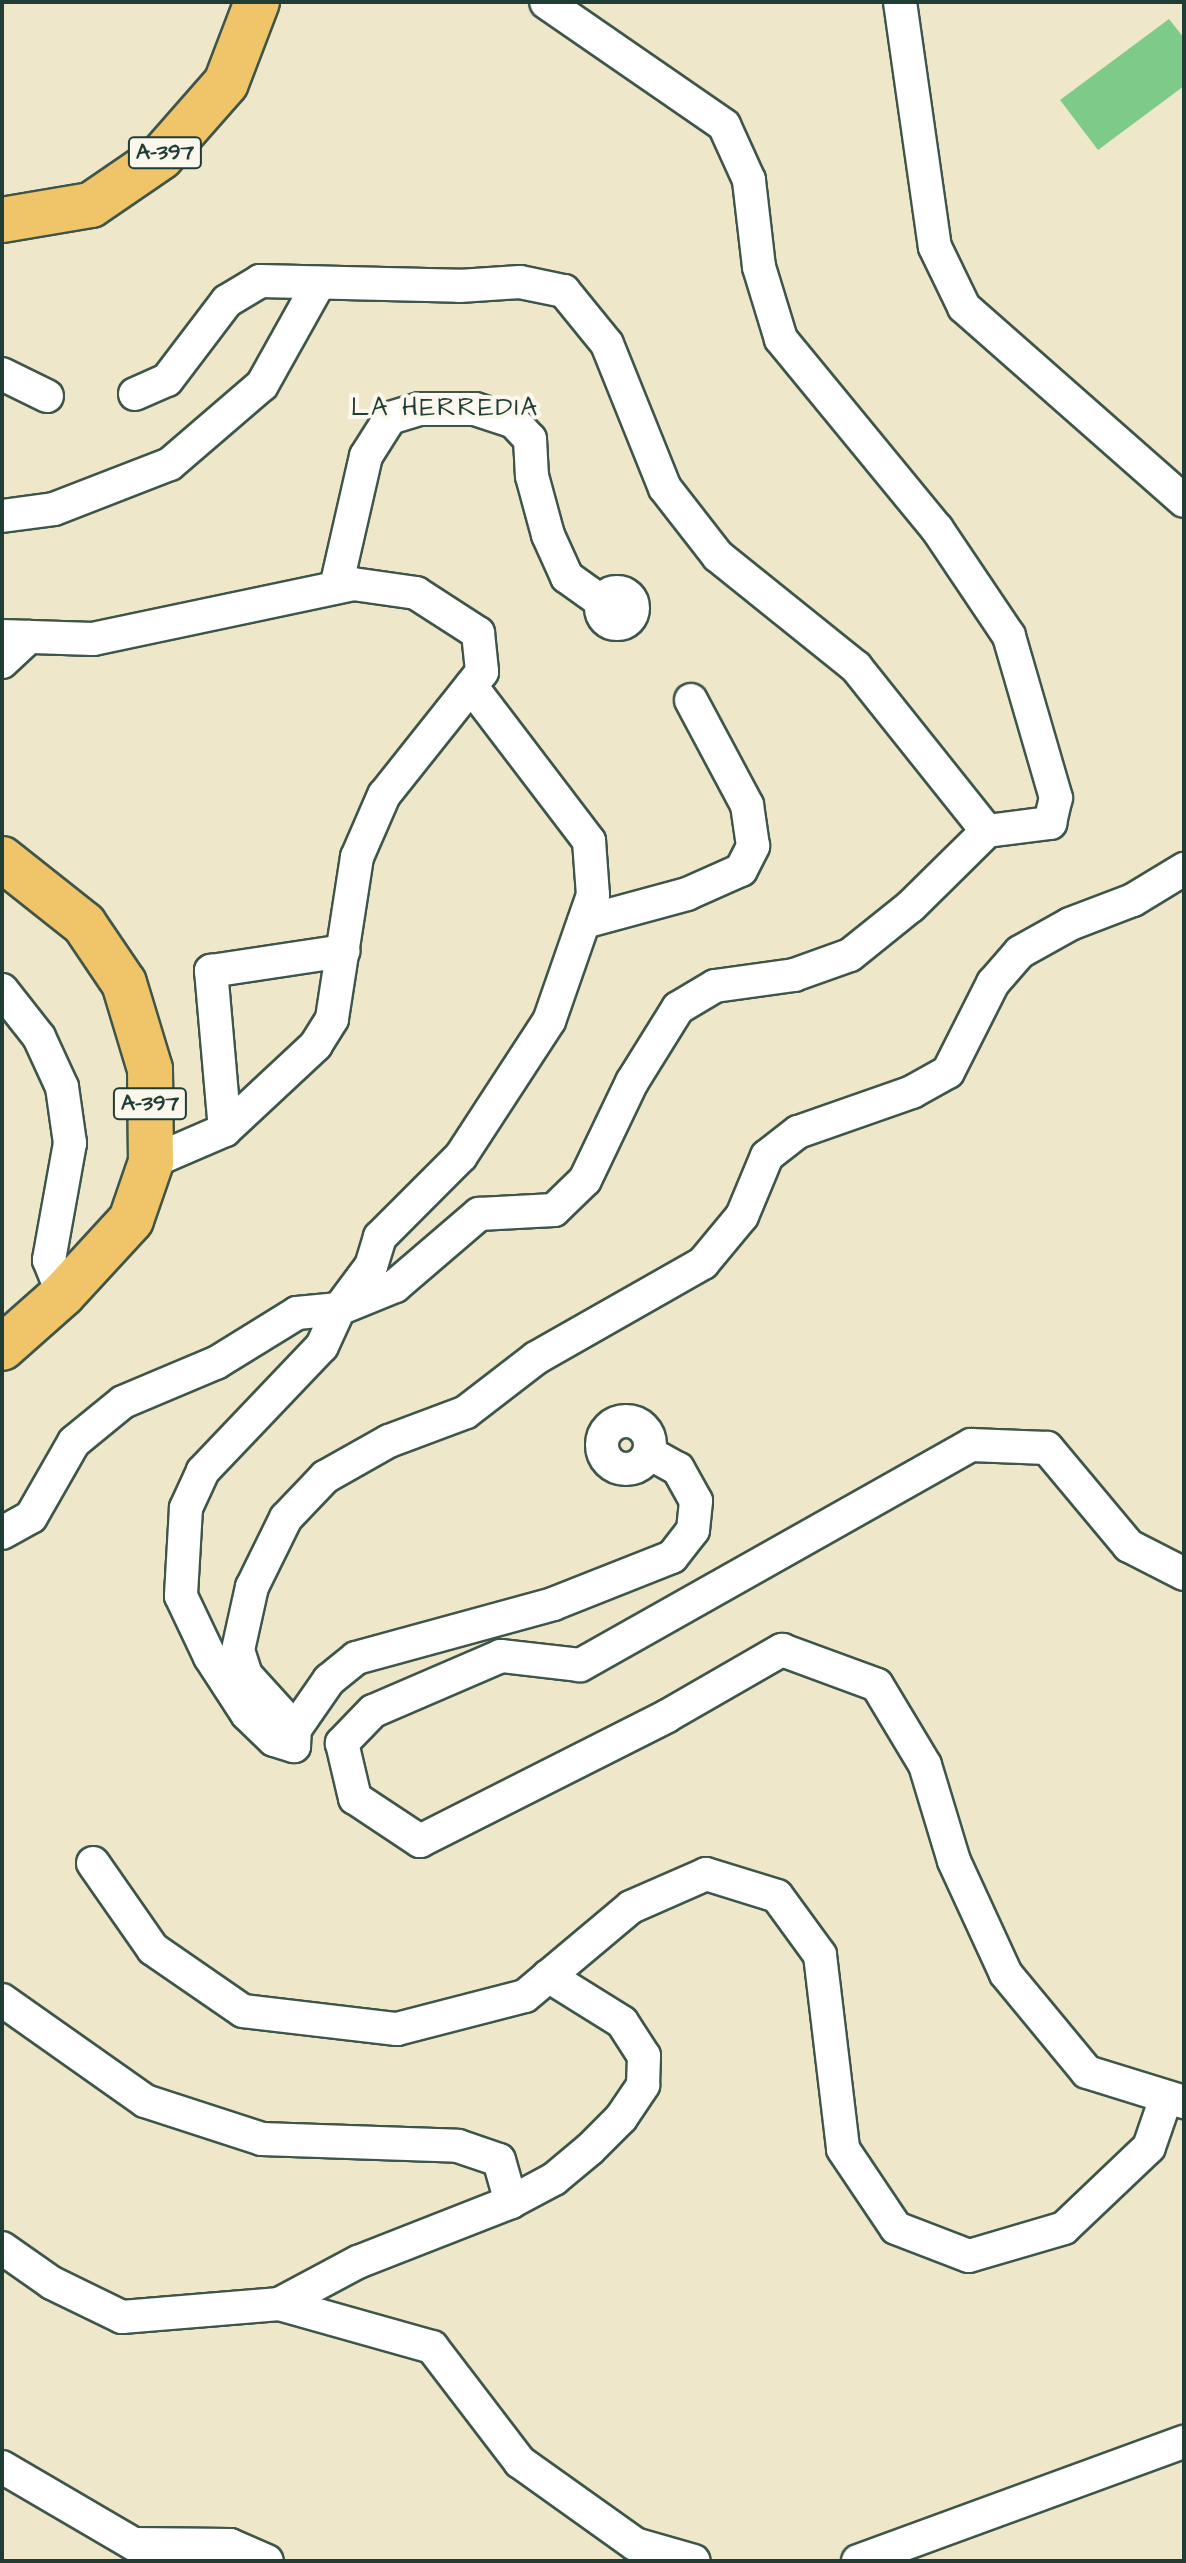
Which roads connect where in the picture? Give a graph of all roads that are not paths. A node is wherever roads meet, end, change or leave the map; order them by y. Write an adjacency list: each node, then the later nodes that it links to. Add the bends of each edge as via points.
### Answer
1 (257, 2): 4 (main road, A-397, via 226,83 161,157 91,205)
2 (546, 2): 17 (street, via 724,125 749,180 759,267 781,339 937,529 1009,636 1056,798 1050,823)
3 (900, 2): 9 (street, via 935,247 964,307)
4 (2, 220)
5 (319, 283): 7 (street, via 260,281 227,301 167,380); 10 (street, via 262,385 170,464 54,509); 17 (street, via 520,282 564,291 607,344 665,488 718,556 856,667)
6 (2, 374): 8 (street)
7 (135, 394)
8 (47, 396)
9 (1184, 501)
10 (2, 516)
11 (336, 587): 12 (street, via 366,456 390,418 420,409 475,409 514,422 530,439 532,476 548,535 567,577); 13 (street, via 93,639); 15 (street, via 353,584 416,593 478,633 482,672)
12 (602, 602)
13 (15, 636): 14 (street)
14 (2, 662)
15 (471, 686): 20 (street, via 589,841 593,895); 21 (street, via 384,795 357,857)
16 (691, 700): 20 (street, via 747,805 753,846 741,870 687,894)
17 (987, 831): 26 (street, via 911,906 850,955 794,975 715,986 678,1008 632,1082 585,1180 554,1210 479,1214 395,1286)
18 (2, 859): 24 (main road, A-397, via 84,924 124,983 150,1069)
19 (1184, 869): 31 (street, via 1133,900 1070,924 1020,952 993,983 948,1072 912,1092 798,1132 767,1156 742,1216 703,1263 536,1358 466,1412 389,1441 325,1477 286,1518 252,1587 238,1650 246,1675)
20 (584, 922): 26 (street, via 549,1021 461,1156 380,1237 371,1266)
21 (343, 951): 23 (street, via 332,1019 316,1045); 23 (street, via 211,971)
22 (2, 990): 25 (street, via 39,1037 62,1087 70,1143 49,1260)
23 (225, 1130): 24 (street)
24 (151, 1162): 25 (main road, A-397, via 131,1220)
25 (63, 1294): 27 (main road, A-397)
26 (339, 1309): 29 (street, via 297,1313 216,1363 123,1402 74,1442 31,1517); 31 (street, via 322,1346 203,1471 186,1508 181,1596 192,1622 247,1714 274,1740 294,1746)
27 (2, 1348)
28 (649, 1453): 31 (street, via 678,1469 696,1501 693,1530 672,1557 553,1604 356,1658 329,1680)
29 (2, 1533)
30 (1184, 1574): 35 (street, via 1129,1546 1047,1448 971,1445 580,1665 501,1656 373,1711 342,1743 355,1798 420,1841 667,1716 782,1650 877,1685 925,1765 954,1861 1006,1974 1087,2072)
31 (295, 1729)
32 (93, 1863): 33 (street, via 153,1949 243,2011 397,2029 525,1996)
33 (548, 1976): 35 (street, via 631,1907 706,1874 777,1896 820,1955 843,2149 896,2228 969,2256 1064,2228 1149,2147); 36 (street, via 622,2022 644,2056 643,2085 621,2118 590,2149 554,2179)
34 (2, 2000): 36 (street, via 145,2101 262,2139 458,2146 499,2160)
35 (1175, 2100)
36 (511, 2202): 38 (street, via 358,2262)
37 (2, 2248): 38 (street, via 52,2283 122,2317)
38 (279, 2304): 42 (street, via 432,2347 520,2462 635,2544)
39 (1184, 2442): 43 (street)
40 (2, 2467): 41 (street, via 134,2544 230,2545)
41 (267, 2561)
42 (694, 2561)
43 (858, 2561)

